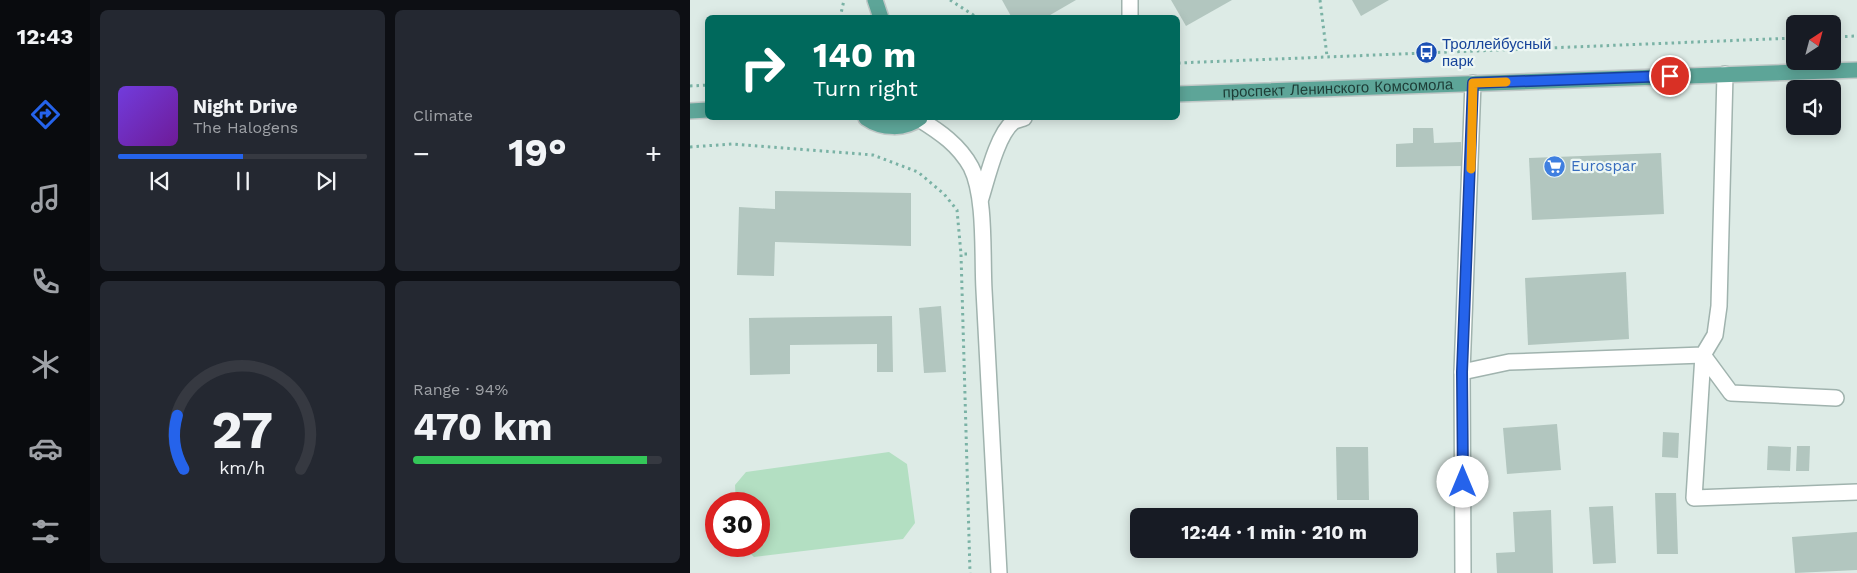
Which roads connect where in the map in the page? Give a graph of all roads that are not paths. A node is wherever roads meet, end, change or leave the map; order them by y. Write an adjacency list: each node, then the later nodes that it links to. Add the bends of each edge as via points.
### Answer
1 (876, 0): 3 (main road)
2 (1130, 0): 4 (street)
3 (880, 15)
4 (1130, 15)
5 (1857, 70): 6 (main road, проспект Ленинского Комсомола)
6 (1725, 74): 7 (main road, проспект Ленинского Комсомола); 16 (street, via 1719,306 1716,335)
7 (1473, 83): 8 (main road, проспект Ленинского Комсомола); 17 (street)
8 (1180, 94)
9 (705, 110): 10 (main road)
10 (690, 112)
11 (870, 120): 12 (main road, via 884,126 913,124)
12 (918, 120)
13 (923, 120): 15 (street, via 959,149 971,168)
14 (1018, 120): 15 (street, via 1004,133)
15 (981, 198): 20 (street)
16 (1703, 355): 17 (street, via 1510,362); 18 (street, via 1731,394); 19 (street, via 1694,498)
17 (1462, 372): 21 (street)
18 (1836, 398)
19 (1857, 492)
20 (999, 573)
21 (1463, 573)

